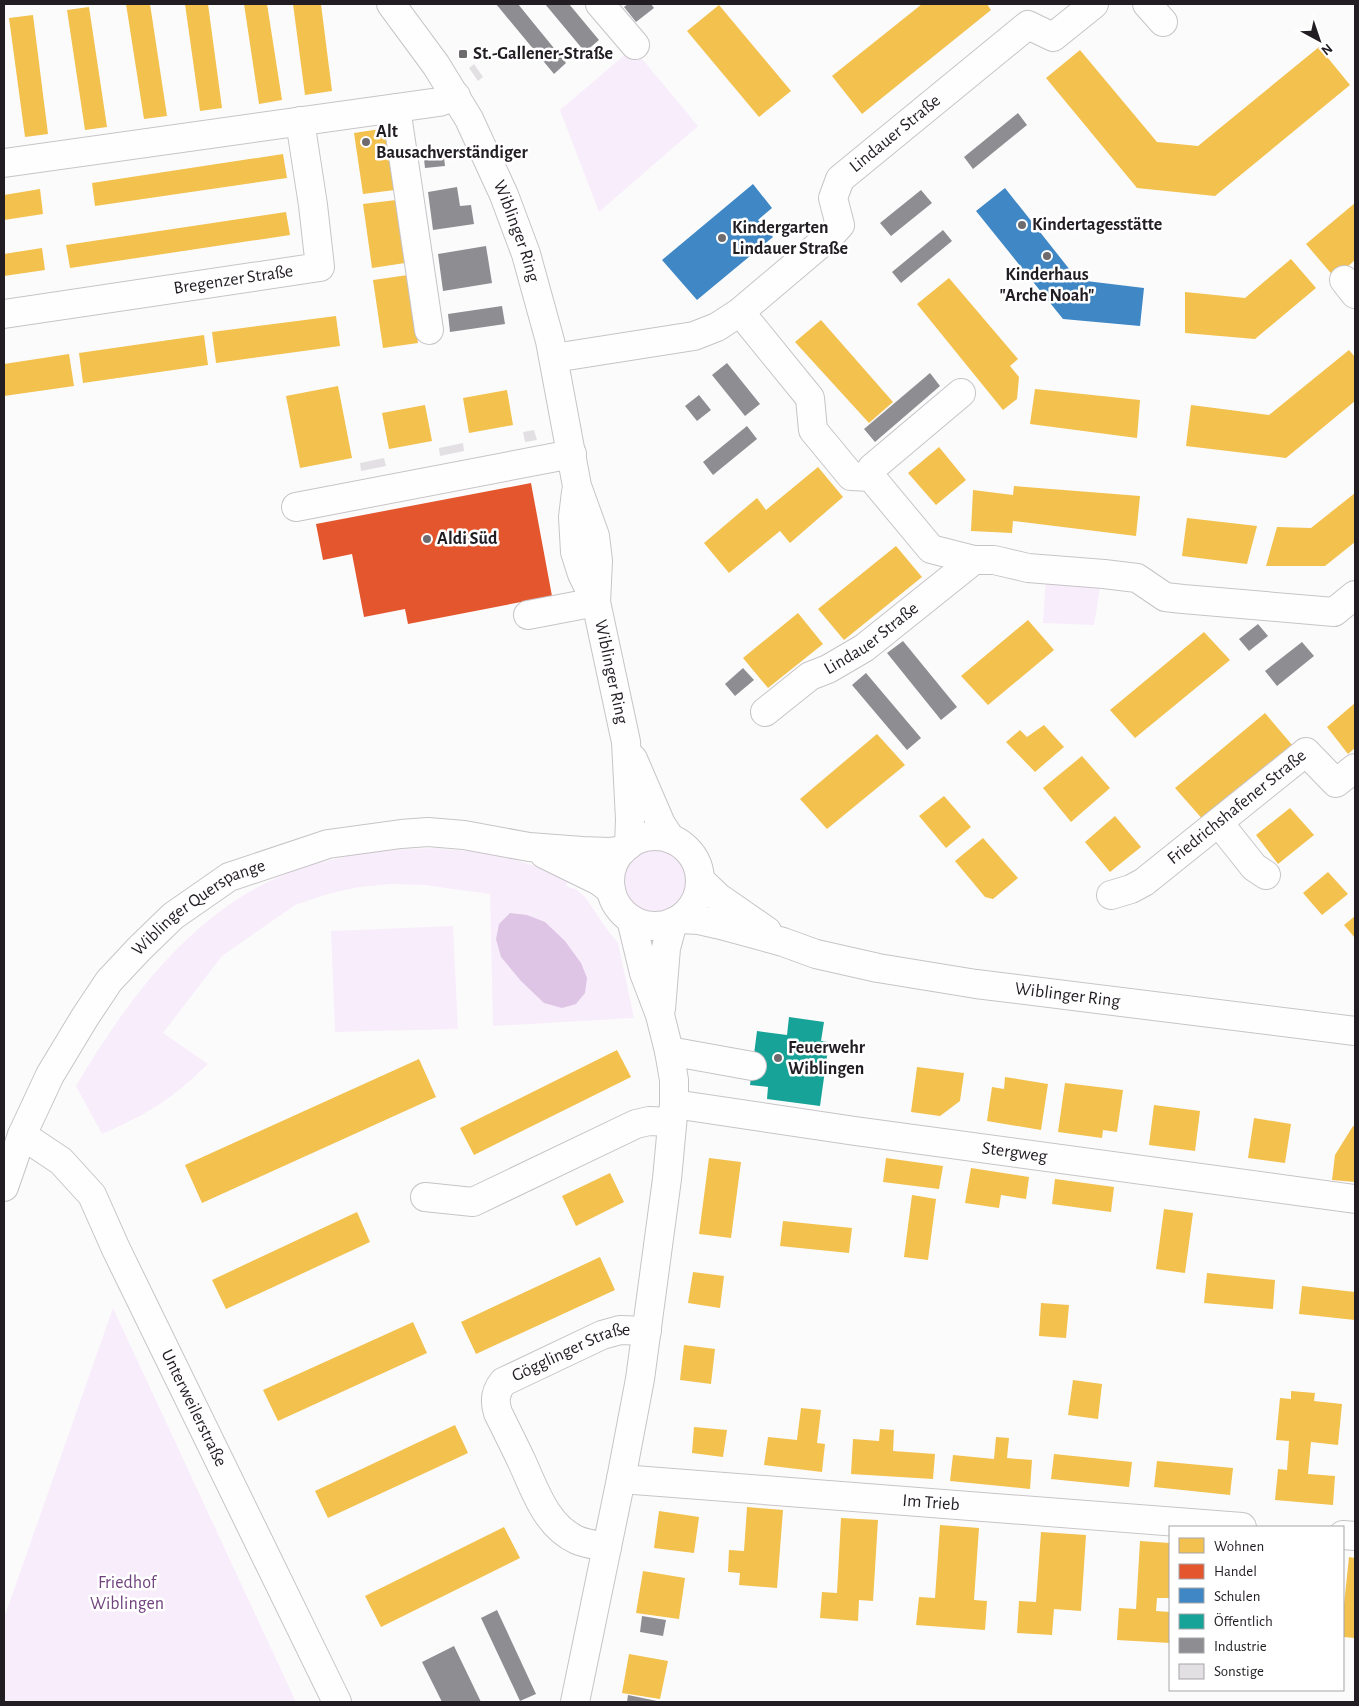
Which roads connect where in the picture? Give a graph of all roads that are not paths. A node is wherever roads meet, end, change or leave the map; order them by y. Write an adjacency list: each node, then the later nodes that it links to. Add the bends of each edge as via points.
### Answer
1 (391, 4): 5 (street, Wiblinger Ring)
2 (1094, 4): 9 (street, Lindauer Straße, via 1054,37 1028,25 840,179 833,198 840,225)
3 (606, 8): 4 (street)
4 (635, 45)
5 (456, 96): 6 (street, via 440,102); 12 (street, Wiblinger Ring, via 484,149 515,222 535,281)
6 (396, 108): 7 (street); 11 (street)
7 (300, 121): 8 (street); 10 (street, Bregenzer Straße, via 320,266)
8 (4, 163)
9 (740, 312): 12 (street, Lindauer Straße, via 717,327 694,336); 15 (street, via 810,398 813,430 851,476)
10 (4, 314)
11 (430, 330)
12 (554, 358): 14 (street, Wiblinger Ring)
13 (961, 393): 15 (street, via 872,468)
14 (572, 454): 16 (street); 19 (street, Wiblinger Ring, via 577,486 573,517 575,552)
15 (871, 477): 17 (street, via 931,549)
16 (296, 507)
17 (974, 560): 18 (street, via 1137,578 1165,597 1206,602 1334,612); 21 (street, Lindauer Straße, via 864,648 810,676)
18 (1355, 594)
19 (596, 602): 20 (street); 22 (street, Wiblinger Ring)
20 (528, 615)
21 (765, 712)
22 (626, 742): 25 (street, Wiblinger Ring, via 661,824); 27 (street, Wiblinger Ring, via 630,819)
23 (1355, 768): 24 (street, Friedrichshafener Straße, via 1336,783 1306,752)
24 (1219, 823): 28 (street, via 1254,867); 31 (street, Friedrichshafener Straße, via 1144,882)
25 (671, 839): 27 (street, via 648,837); 29 (street, via 684,846 694,858)
26 (529, 847): 27 (street, Wiblinger Querspange, via 601,852); 30 (street, Wiblinger Querspange); 40 (street, Wiblinger Querspange, via 486,838 428,832 374,836 328,844 229,877 173,916 110,982 50,1075)
27 (626, 847): 30 (street, via 612,868)
28 (1266, 875)
29 (700, 880): 33 (street, via 695,902); 34 (street, Wiblinger Ring, via 718,897)
30 (611, 890): 32 (street, via 616,903)
31 (1111, 894)
32 (631, 919): 33 (street, via 651,926); 35 (street, Gögglinger Straße, via 646,979)
33 (677, 921): 34 (street, Wiblinger Ring, via 699,920); 35 (street, Gögglinger Straße, via 665,954)
34 (783, 942): 36 (street, Wiblinger Ring, via 816,954 878,968 976,984)
35 (660, 1015): 37 (street, Gögglinger Straße)
36 (1355, 1031)
37 (669, 1051): 38 (street); 39 (street, Gögglinger Straße, via 674,1080)
38 (752, 1066)
39 (673, 1113): 42 (street, via 628,1127 473,1202); 43 (street, Stergweg, via 864,1132); 44 (street, Gögglinger Straße)
40 (22, 1135): 41 (street, Wiblinger Querspange); 48 (street, Unterweilerstraße, via 61,1161 92,1195)
41 (4, 1187)
42 (425, 1197)
43 (1355, 1199)
44 (647, 1331): 45 (street, Gögglinger Straße); 47 (street, Gögglinger Straße, via 620,1330 602,1334 504,1382 495,1396 498,1413 550,1517 576,1539)
45 (621, 1479): 46 (street, Im Trieb); 47 (street, Gögglinger Straße)
46 (1229, 1526)
47 (607, 1547): 49 (street, Gögglinger Straße)
48 (337, 1702)
49 (576, 1702)

